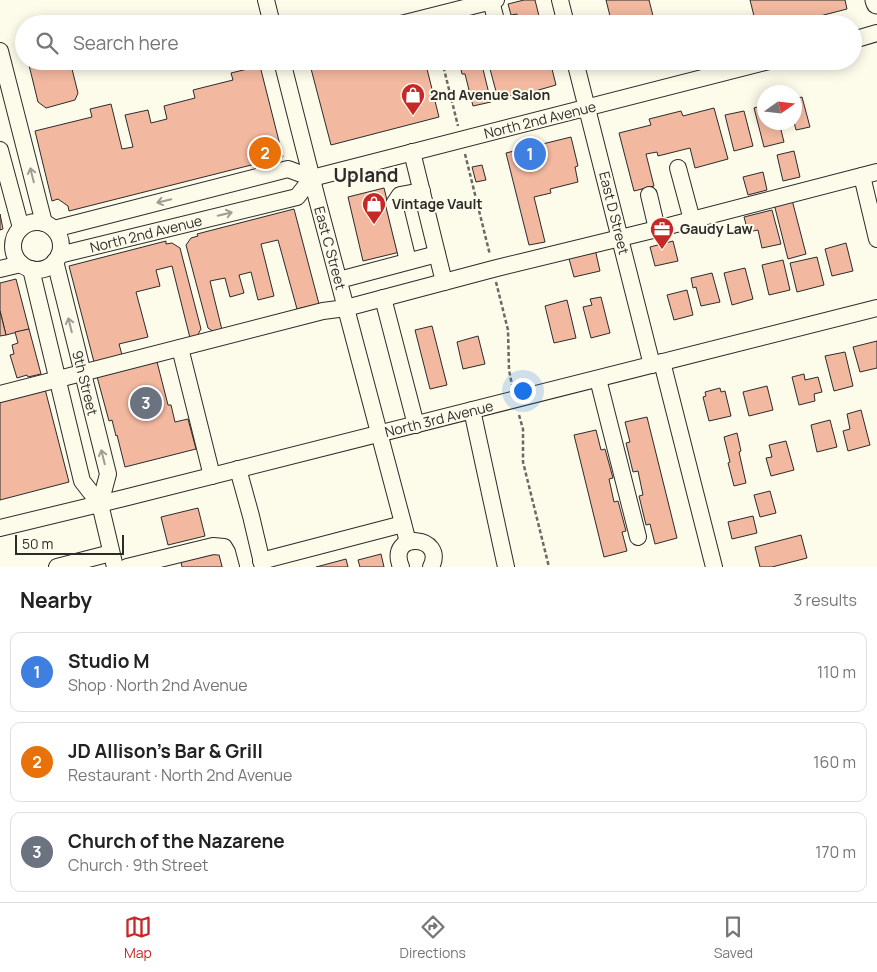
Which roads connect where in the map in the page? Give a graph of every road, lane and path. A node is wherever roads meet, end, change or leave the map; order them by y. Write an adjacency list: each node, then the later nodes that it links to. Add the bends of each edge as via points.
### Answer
1 (266, 0): 4 (street)
2 (560, 0): 7 (street)
3 (494, 1): 5 (street); 6 (street)
4 (270, 15)
5 (437, 15)
6 (496, 15)
7 (564, 15)
8 (877, 34): 9 (street)
9 (862, 38)
10 (0, 51): 26 (street, one-way to 10)
11 (284, 70): 22 (street, East C Street)
12 (444, 70): 16 (path)
13 (578, 70): 15 (street, East D Street)
14 (734, 70): 15 (street, North 2nd Avenue)
15 (588, 108): 18 (street, North 2nd Avenue); 29 (street, East D Street)
16 (457, 121)
17 (0, 150): 28 (street)
18 (412, 152): 22 (street, North 2nd Avenue); 23 (street)
19 (466, 157): 33 (path)
20 (678, 168): 25 (street)
21 (870, 174): 25 (street); 30 (street)
22 (312, 178): 26 (street, North 2nd Avenue, one-way to 26, via 288,169); 32 (street, North 2nd Avenue, one-way to 22, via 297,197); 38 (street, East C Street)
23 (422, 191): 31 (street); 34 (street, via 400,196 394,204)
24 (649, 196): 27 (street)
25 (692, 220): 27 (street)
26 (49, 226): 28 (street, via 31,222); 32 (street, via 60,240)
27 (657, 229): 29 (street)
28 (11, 238): 35 (street, via 14,254)
29 (620, 238): 39 (street); 44 (street, East D Street)
30 (877, 239)
31 (437, 254): 34 (street); 39 (street)
32 (57, 258): 35 (street, via 42,269); 45 (street, 9th Street, one-way to 32)
33 (491, 260)
34 (408, 262): 38 (street)
35 (26, 266): 36 (street); 46 (street, 9th Street)
36 (0, 269)
37 (495, 278): 48 (path, via 508,330)
38 (339, 280): 41 (street, East C Street)
39 (444, 282): 40 (street)
40 (383, 298): 41 (street); 52 (street)
41 (346, 308): 43 (street); 53 (street, East C Street)
42 (877, 308): 44 (street, North 3rd Avenue)
43 (180, 348): 45 (street); 55 (street)
44 (657, 364): 47 (street, North 3rd Avenue); 70 (street, East D Street)
45 (82, 372): 46 (street); 56 (street, 9th Street, one-way to 45, via 108,474)
46 (57, 378): 49 (street); 56 (street, 9th Street, via 82,481)
47 (598, 378): 50 (street, North 3rd Avenue); 59 (street)
48 (511, 381)
49 (0, 394)
50 (472, 410): 52 (street, North 3rd Avenue); 68 (street)
51 (519, 413): 69 (path, via 523,429 523,462)
52 (416, 424): 53 (street, North 3rd Avenue)
53 (379, 434): 54 (street, North 3rd Avenue); 57 (street, East C Street)
54 (238, 470): 55 (street, North 3rd Avenue); 62 (street)
55 (212, 476): 56 (street, North 3rd Avenue)
56 (100, 504): 58 (street, North 3rd Avenue); 61 (street, 9th Street)
57 (403, 524): 60 (street, East C Street); 62 (street)
58 (0, 528)
59 (638, 537)
60 (408, 542): 63 (street, via 420,541 429,547); 67 (street, via 398,556)
61 (113, 560): 64 (street)
62 (262, 564)
63 (435, 566)
64 (57, 567)
65 (128, 567): 66 (street, via 213,546 224,547)
66 (231, 567)
67 (401, 567)
68 (506, 567)
69 (548, 567)
70 (714, 567)

